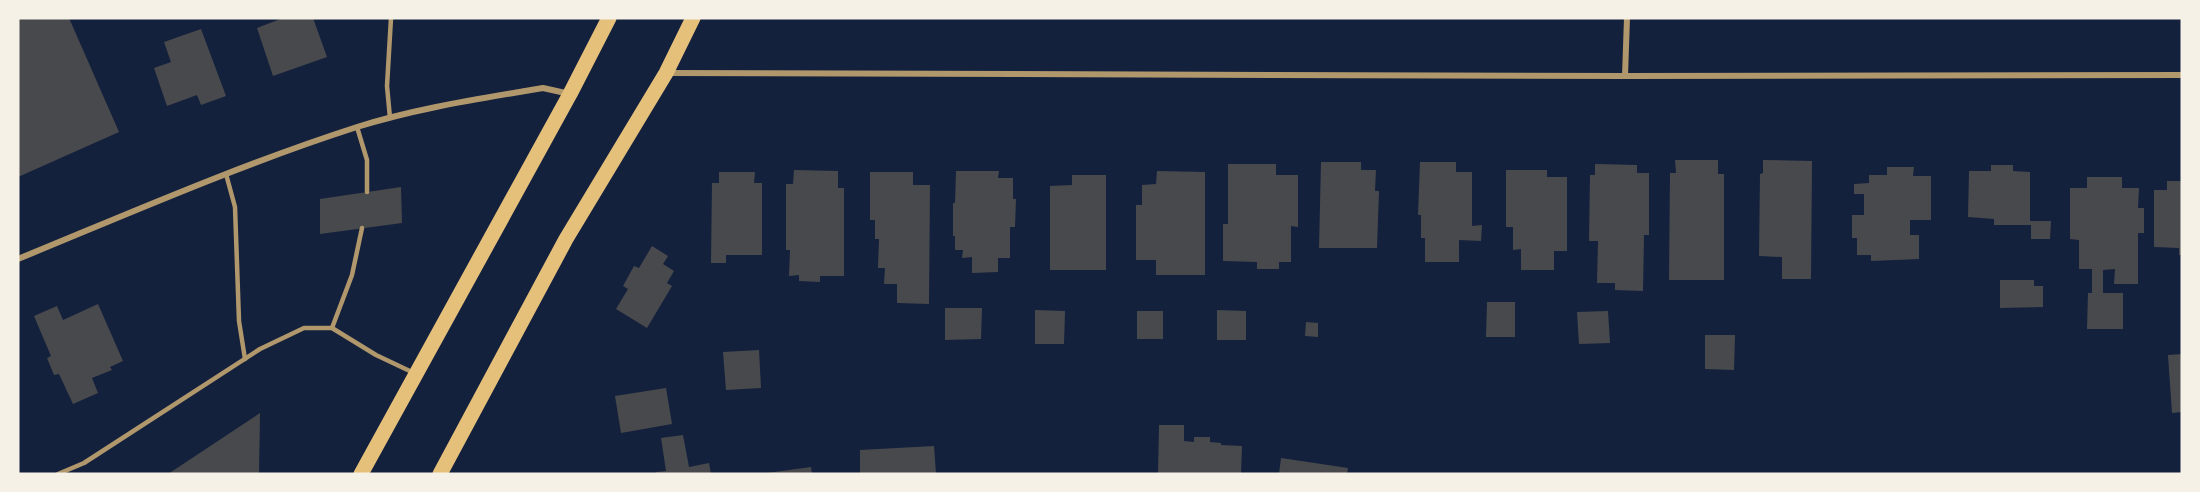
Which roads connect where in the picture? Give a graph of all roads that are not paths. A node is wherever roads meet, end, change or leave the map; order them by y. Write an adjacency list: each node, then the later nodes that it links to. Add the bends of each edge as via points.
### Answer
1 (391, 18): 9 (lane, via 387,86)
2 (609, 18): 8 (main road)
3 (693, 18): 5 (main road)
4 (1627, 18): 7 (street)
5 (666, 73): 7 (street); 20 (main road, via 566,238)
6 (2182, 75): 7 (street)
7 (1624, 76)
8 (570, 94): 9 (street, via 543,88 438,105); 17 (main road)
9 (390, 118): 10 (street)
10 (357, 127): 11 (street); 12 (lane, via 367,160)
11 (226, 174): 14 (street); 16 (lane, via 235,207 240,321)
12 (367, 192)
13 (362, 228): 15 (lane, via 352,275)
14 (18, 259)
15 (332, 327): 16 (lane, via 304,328); 17 (lane)
16 (246, 359): 18 (lane, via 84,463)
17 (416, 374): 19 (main road)
18 (58, 474)
19 (361, 474)
20 (440, 474)

